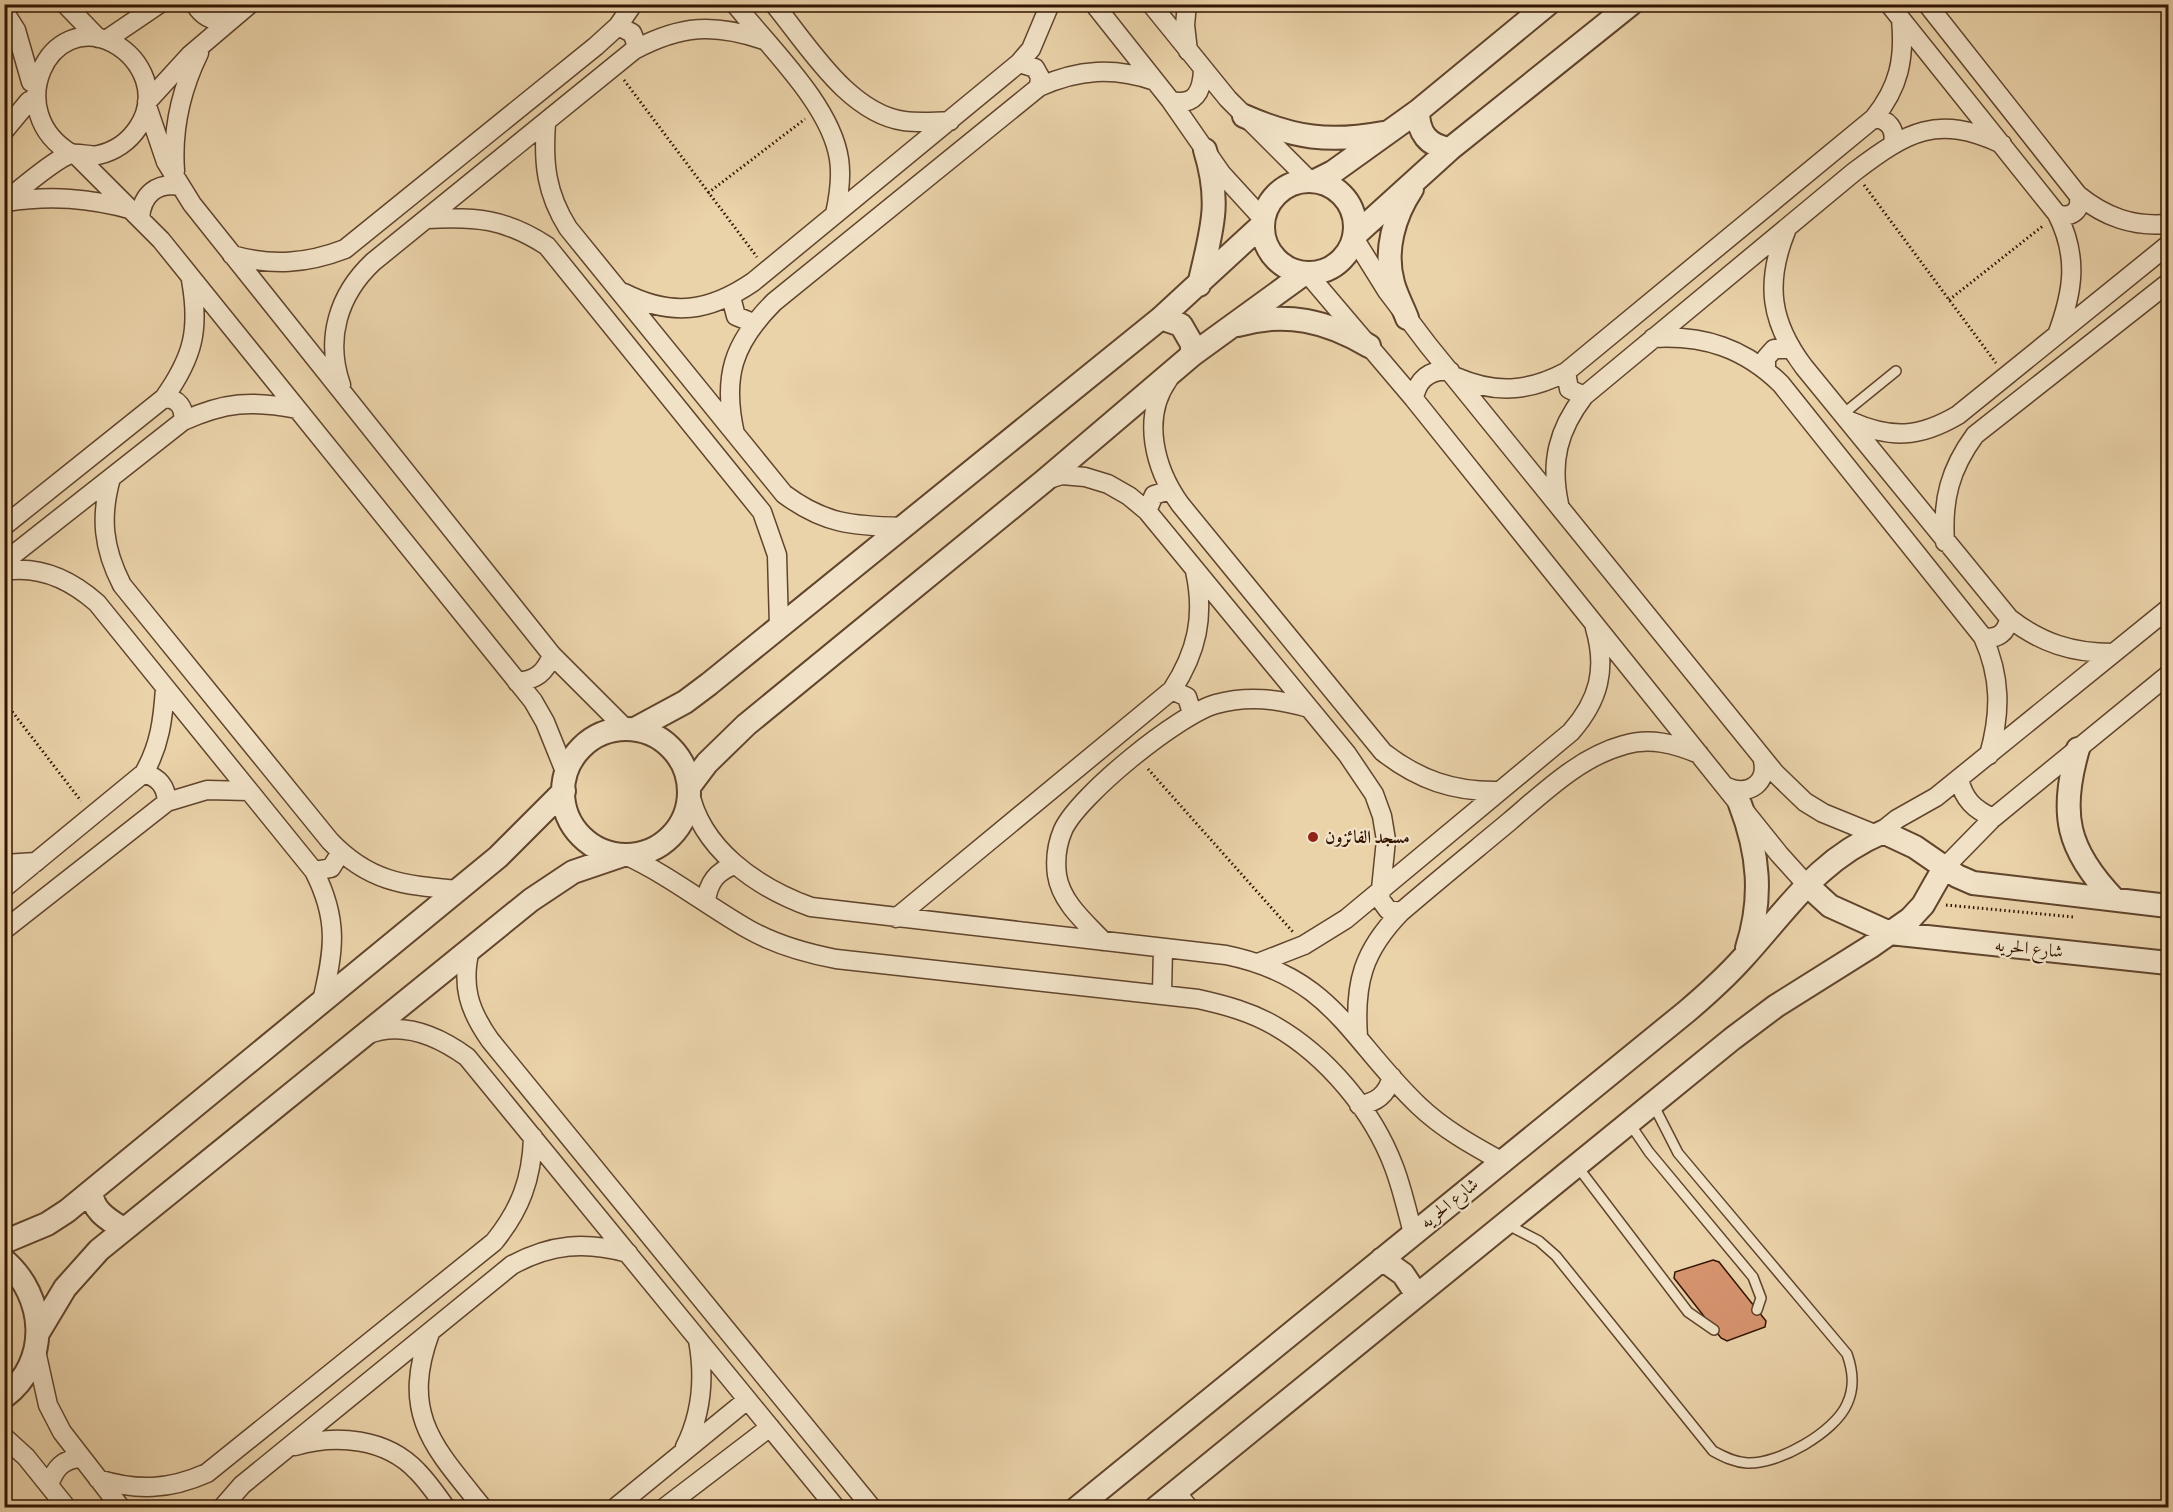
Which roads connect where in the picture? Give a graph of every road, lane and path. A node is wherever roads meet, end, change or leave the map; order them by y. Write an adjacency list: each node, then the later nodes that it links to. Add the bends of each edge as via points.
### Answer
1 (65, 4): 20 (street)
2 (159, 4): 20 (street)
3 (195, 4): 18 (street, via 202,15)
4 (250, 4): 18 (street)
5 (633, 4): 19 (street)
6 (735, 4): 21 (street)
7 (774, 4): 31 (street)
8 (1050, 4): 25 (street, via 1031,49)
9 (1094, 4): 28 (street)
10 (1151, 4): 24 (street)
11 (1187, 4): 24 (street)
12 (1548, 4): 36 (street)
13 (1631, 4): 45 (street)
14 (1889, 4): 17 (street)
15 (1927, 4): 53 (street)
16 (4, 11): 29 (street, via 19,38)
17 (1901, 19): 38 (street, via 1900,73 1887,102); 44 (street)
18 (229, 21): 22 (street)
19 (618, 26): 23 (street, via 632,33); 66 (street)
20 (102, 39): 29 (street, via 63,42 48,52); 34 (street, via 124,49 138,64)
21 (764, 39): 23 (street, via 711,27 658,37); 35 (street)
22 (203, 43): 34 (street); 51 (street, via 182,96 174,153)
23 (634, 50): 26 (street)
24 (1188, 51): 27 (street)
25 (1019, 63): 30 (street, via 1035,68 1040,77); 39 (street)
26 (614, 67): 40 (street); 52 (path)
27 (1203, 70): 33 (street, via 1203,86 1196,97 1185,103); 37 (street)
28 (1155, 81): 30 (street, via 1106,70 1081,72); 33 (street)
29 (31, 82): 32 (street)
30 (1039, 87): 79 (street)
31 (843, 88): 35 (street, via 833,105); 39 (street, via 860,103 903,121)
32 (29, 101): 41 (street); 47 (street, via 42,134)
33 (1171, 101): 46 (street)
34 (147, 104): 47 (street, via 141,124 121,145 95,156); 51 (street, via 158,144)
35 (819, 108): 52 (path); 56 (street, via 832,133 839,160)
36 (1418, 111): 42 (street); 45 (street, via 1422,133 1439,147)
37 (1244, 116): 42 (street, via 1278,131 1314,139); 50 (street)
38 (1874, 118): 43 (street, via 1890,125); 88 (street)
39 (950, 121): 56 (street)
40 (546, 123): 58 (street); 61 (street, via 545,174 549,193)
41 (4, 131)
42 (1388, 133): 50 (street, via 1333,172)
43 (1893, 143): 44 (street, via 1936,129 1959,129); 48 (street)
44 (2002, 144): 57 (street)
45 (1450, 149): 49 (street)
46 (1204, 150): 59 (street); 73 (street, via 1213,175 1216,202)
47 (74, 154): 54 (street); 55 (street)
48 (1854, 172): 62 (street); 76 (path)
49 (1422, 175): 63 (street); 78 (street, via 1400,206 1390,244 1392,282)
50 (1313, 181): 59 (street, via 1289,185 1280,191 1266,208); 63 (street, via 1343,196 1353,214)
51 (177, 183): 55 (street, via 151,192); 67 (street)
52 (708, 193): 68 (path)
53 (2078, 195): 57 (street, via 2080,204 2075,213); 60 (street, via 2115,219)
54 (4, 202): 55 (street, via 69,197 102,201)
55 (137, 214): 71 (street)
56 (836, 214): 68 (street)
57 (2057, 214): 76 (path); 81 (street, via 2066,232 2073,271 2067,310)
58 (427, 219): 65 (street, via 481,218 520,230); 69 (street)
59 (1263, 221): 70 (street, via 1265,242 1274,258 1294,271); 73 (street)
60 (2169, 224)
61 (568, 228): 65 (street, via 556,231); 74 (street)
62 (1787, 228): 82 (street); 84 (street, via 1773,276 1773,301)
63 (1354, 237): 70 (street, via 1337,264 1318,273); 78 (street)
64 (2169, 245): 81 (street)
65 (547, 246): 108 (street)
66 (345, 249): 67 (street, via 301,262 254,261); 69 (street, via 347,265)
67 (232, 255): 92 (street)
68 (767, 271): 75 (street)
69 (362, 272): 92 (street, via 343,302 333,344 336,370)
70 (1306, 273): 80 (street); 83 (street)
71 (190, 275): 94 (street, via 196,308 194,340 183,371); 96 (street)
72 (2169, 283): 101 (street)
73 (1199, 285): 77 (street)
74 (618, 291): 75 (street, via 662,308 709,306); 100 (street)
75 (730, 297): 79 (street, via 736,316)
76 (1949, 300): 91 (path)
77 (1161, 318): 85 (street, via 1181,325 1192,344); 110 (street)
78 (1407, 318): 90 (street)
79 (753, 323): 100 (street, via 732,365 730,411)
80 (1230, 327): 83 (street, via 1258,319 1287,317 1316,321); 85 (street)
81 (2057, 335): 91 (street)
82 (1653, 338): 86 (street, via 1678,336 1717,343 1747,356); 93 (street)
83 (1369, 346): 95 (street)
84 (1790, 349): 86 (street, via 1774,349 1766,358); 98 (street)
85 (1191, 355): 89 (street)
86 (1766, 370): 121 (street)
87 (1896, 371): 98 (lane)
88 (1566, 372): 90 (street, via 1545,383 1499,390 1475,385); 93 (street, via 1569,389)
89 (1172, 374): 103 (street); 104 (street, via 1158,394 1154,418 1154,443)
90 (1452, 374): 95 (street, via 1441,370 1425,376); 106 (street)
91 (2006, 377): 97 (street)
92 (345, 395): 123 (street)
93 (1584, 396): 106 (street, via 1560,436 1554,482)
94 (164, 398): 99 (street, via 180,404); 109 (street)
95 (1414, 399): 119 (street)
96 (297, 409): 99 (street, via 268,403 238,403 210,409); 125 (street)
97 (1958, 415): 98 (street, via 1938,427 1904,434 1869,429); 101 (street, via 1961,430)
98 (1845, 417): 111 (street)
99 (183, 421): 102 (street)
100 (735, 434): 105 (street)
101 (1975, 435): 111 (street, via 1951,474 1945,496)
102 (111, 478): 112 (street); 115 (street, via 105,499 105,543)
103 (1044, 481): 107 (street, via 1062,475 1086,477 1119,490); 143 (street, via 746,725 707,763)
104 (1170, 490): 107 (street, via 1154,495); 133 (street)
105 (784, 494): 108 (street, via 785,504 780,512); 110 (street, via 826,519 849,525)
106 (1559, 506): 137 (street)
107 (1147, 511): 113 (street)
108 (762, 512): 120 (street, via 777,555)
109 (4, 526)
110 (902, 527): 120 (street)
111 (1945, 542): 118 (street)
112 (4, 562)
113 (1194, 566): 127 (street, via 1200,592 1197,636 1186,668); 129 (street)
114 (4, 570): 116 (street, via 37,570 59,577)
115 (122, 585): 116 (street, via 107,590); 152 (street)
116 (97, 603): 126 (street)
117 (2169, 609): 122 (street)
118 (2009, 618): 121 (street, via 2001,634); 122 (street, via 2027,632 2058,646)
119 (1593, 620): 134 (street); 138 (street, via 1600,644 1597,692 1587,714 1571,732)
120 (779, 626): 131 (street, via 685,702)
121 (1983, 637): 135 (street, via 1998,683 1999,707)
122 (2113, 654): 135 (street)
123 (552, 656): 125 (street, via 540,675); 131 (street)
124 (2169, 675): 132 (street)
125 (517, 682): 142 (street, via 545,722)
126 (165, 688): 140 (street, via 161,735); 144 (street)
127 (1172, 690): 130 (street, via 1187,697); 168 (street)
128 (4, 701): 149 (path)
129 (1310, 708): 130 (street, via 1278,700 1238,699); 139 (street)
130 (1192, 713): 136 (street)
131 (630, 729): 142 (street, via 606,732 588,741 579,750); 143 (street, via 649,733 672,748 684,766)
132 (2078, 749): 150 (street); 163 (street, via 2069,781 2068,814 2076,846 2091,875)
133 (1383, 752): 139 (street, via 1378,768); 145 (street, via 1437,784)
134 (1702, 755): 146 (street, via 1652,741 1626,744 1601,752); 147 (street)
135 (1989, 755): 141 (street)
136 (1137, 756): 172 (street, via 1076,810 1063,830 1056,852 1057,876 1065,898); 173 (path)
137 (1762, 758): 147 (street, via 1764,773 1756,786); 151 (street, via 1805,802)
138 (1525, 770): 145 (street); 146 (street, via 1542,780)
139 (1362, 772): 162 (street, via 1379,809 1386,840)
140 (144, 773): 148 (street, via 164,786); 149 (street)
141 (1959, 779): 150 (street, via 1969,803); 151 (street)
142 (565, 782): 153 (street, via 566,807 581,835 608,852); 161 (street, via 522,836)
143 (689, 788): 153 (street, via 688,807 671,836 658,847); 156 (street, via 693,808 704,828)
144 (249, 791): 148 (street, via 207,790); 158 (street)
145 (1499, 792): 162 (street)
146 (1543, 794): 166 (street)
147 (1733, 796): 159 (street); 176 (street, via 1752,833 1758,864 1759,896)
148 (167, 802): 170 (street)
149 (93, 817): 154 (street)
150 (1994, 818): 157 (street)
151 (1876, 835): 157 (street, via 1882,832 1905,841); 159 (street, شارع الحريه, via 1841,854)
152 (341, 852): 158 (street, via 331,868); 161 (street, via 382,879)
153 (624, 855): 164 (street); 175 (street, via 596,862 552,885)
154 (38, 862): 155 (street); 160 (street)
155 (4, 864)
156 (735, 865): 164 (street, via 711,882); 168 (street, via 785,898 811,907)
157 (1944, 868): 163 (street, via 1973,883 1991,887); 171 (street, via 1923,905)
158 (314, 871): 180 (street, via 333,920 334,946)
159 (1806, 884): 171 (street, شارع الحريه, via 1830,906); 176 (street, شارع الحريه)
160 (4, 888)
161 (457, 890): 180 (street)
162 (1381, 890): 166 (street, via 1384,907); 173 (street, via 1346,919)
163 (2114, 899): 165 (street)
164 (706, 902): 179 (street, via 777,943 836,959)
165 (2169, 906)
166 (1401, 912): 181 (street, via 1368,955 1359,981)
167 (1943, 914): 169 (path, via 1943,904)
168 (896, 918): 172 (street)
169 (2077, 918)
170 (4, 930)
171 (1890, 933): 178 (street, شارع الحريه); 186 (street, via 1776,1006)
172 (1103, 941): 174 (street)
173 (1304, 945): 177 (street)
174 (1163, 948): 177 (street); 179 (street)
175 (470, 949): 182 (street); 183 (street, via 465,985 469,1005)
176 (1744, 957): 190 (street, شارع الحريه, via 1686,1012)
177 (1258, 963): 181 (street, via 1314,992 1338,1012)
178 (2169, 963)
179 (1161, 993): 187 (street, via 1238,1009 1275,1026 1308,1049)
180 (322, 1001): 192 (street)
181 (1358, 1037): 185 (street)
182 (359, 1038): 184 (street, via 380,1029 403,1029 448,1043); 194 (street)
183 (490, 1040): 184 (street, via 475,1044); 230 (street)
184 (467, 1058): 189 (street)
185 (1392, 1077): 187 (street, via 1377,1100); 190 (street, via 1442,1125)
186 (1653, 1103): 188 (street); 193 (lane, via 1678,1153 1847,1354 1852,1371 1850,1397 1837,1419 1820,1434 1798,1448 1750,1463 1730,1461 1713,1451 1556,1256 1539,1240)
187 (1359, 1104): 195 (street, via 1394,1166)
188 (1630, 1122): 191 (street); 203 (lane, via 1649,1152 1753,1277 1761,1298)
189 (533, 1137): 197 (street, via 524,1194); 198 (street)
190 (1501, 1161): 195 (street, شارع الحريه)
191 (1577, 1166): 193 (street); 204 (lane, via 1688,1312)
192 (92, 1191): 194 (street, via 91,1199 98,1210); 196 (street, via 47,1224)
193 (1506, 1224): 202 (street)
194 (123, 1229): 207 (street, via 80,1268)
195 (1413, 1233): 199 (street, شارع الحريه)
196 (4, 1242)
197 (494, 1242): 201 (street, via 506,1248); 216 (street)
198 (628, 1253): 201 (street, via 589,1245 558,1246); 206 (street)
199 (1382, 1258): 202 (street, via 1403,1274); 231 (street, شارع الحريه)
200 (4, 1260): 207 (street, via 29,1289 36,1311)
201 (512, 1265): 205 (street)
202 (1417, 1295): 221 (street)
203 (1757, 1310)
204 (1714, 1330)
205 (431, 1331): 212 (street); 214 (street, via 423,1353 419,1399 423,1422)
206 (697, 1338): 209 (street); 213 (street, via 702,1362 699,1409)
207 (37, 1342): 208 (street, via 27,1372); 215 (street, via 48,1406)
208 (4, 1397)
209 (747, 1400): 210 (street); 213 (street)
210 (770, 1427): 228 (street); 229 (street)
211 (4, 1437): 219 (street)
212 (288, 1448): 217 (street, via 315,1440 343,1438 371,1443); 220 (street)
213 (682, 1453): 227 (street)
214 (439, 1454): 217 (street, via 422,1454); 226 (street)
215 (81, 1458): 218 (street); 219 (street, via 64,1461)
216 (223, 1460): 218 (street, via 207,1473 164,1487 142,1489); 220 (street, via 226,1478)
217 (416, 1469): 225 (street)
218 (98, 1479): 223 (street)
219 (49, 1485): 222 (street)
220 (242, 1485): 224 (street)
221 (1179, 1489): 232 (street); 233 (lane)
222 (67, 1508)
223 (121, 1508)
224 (222, 1508)
225 (446, 1508)
226 (483, 1508)
227 (615, 1508)
228 (664, 1508)
229 (836, 1508)
230 (872, 1508)
231 (1077, 1508)
232 (1155, 1508)
233 (1195, 1508)

